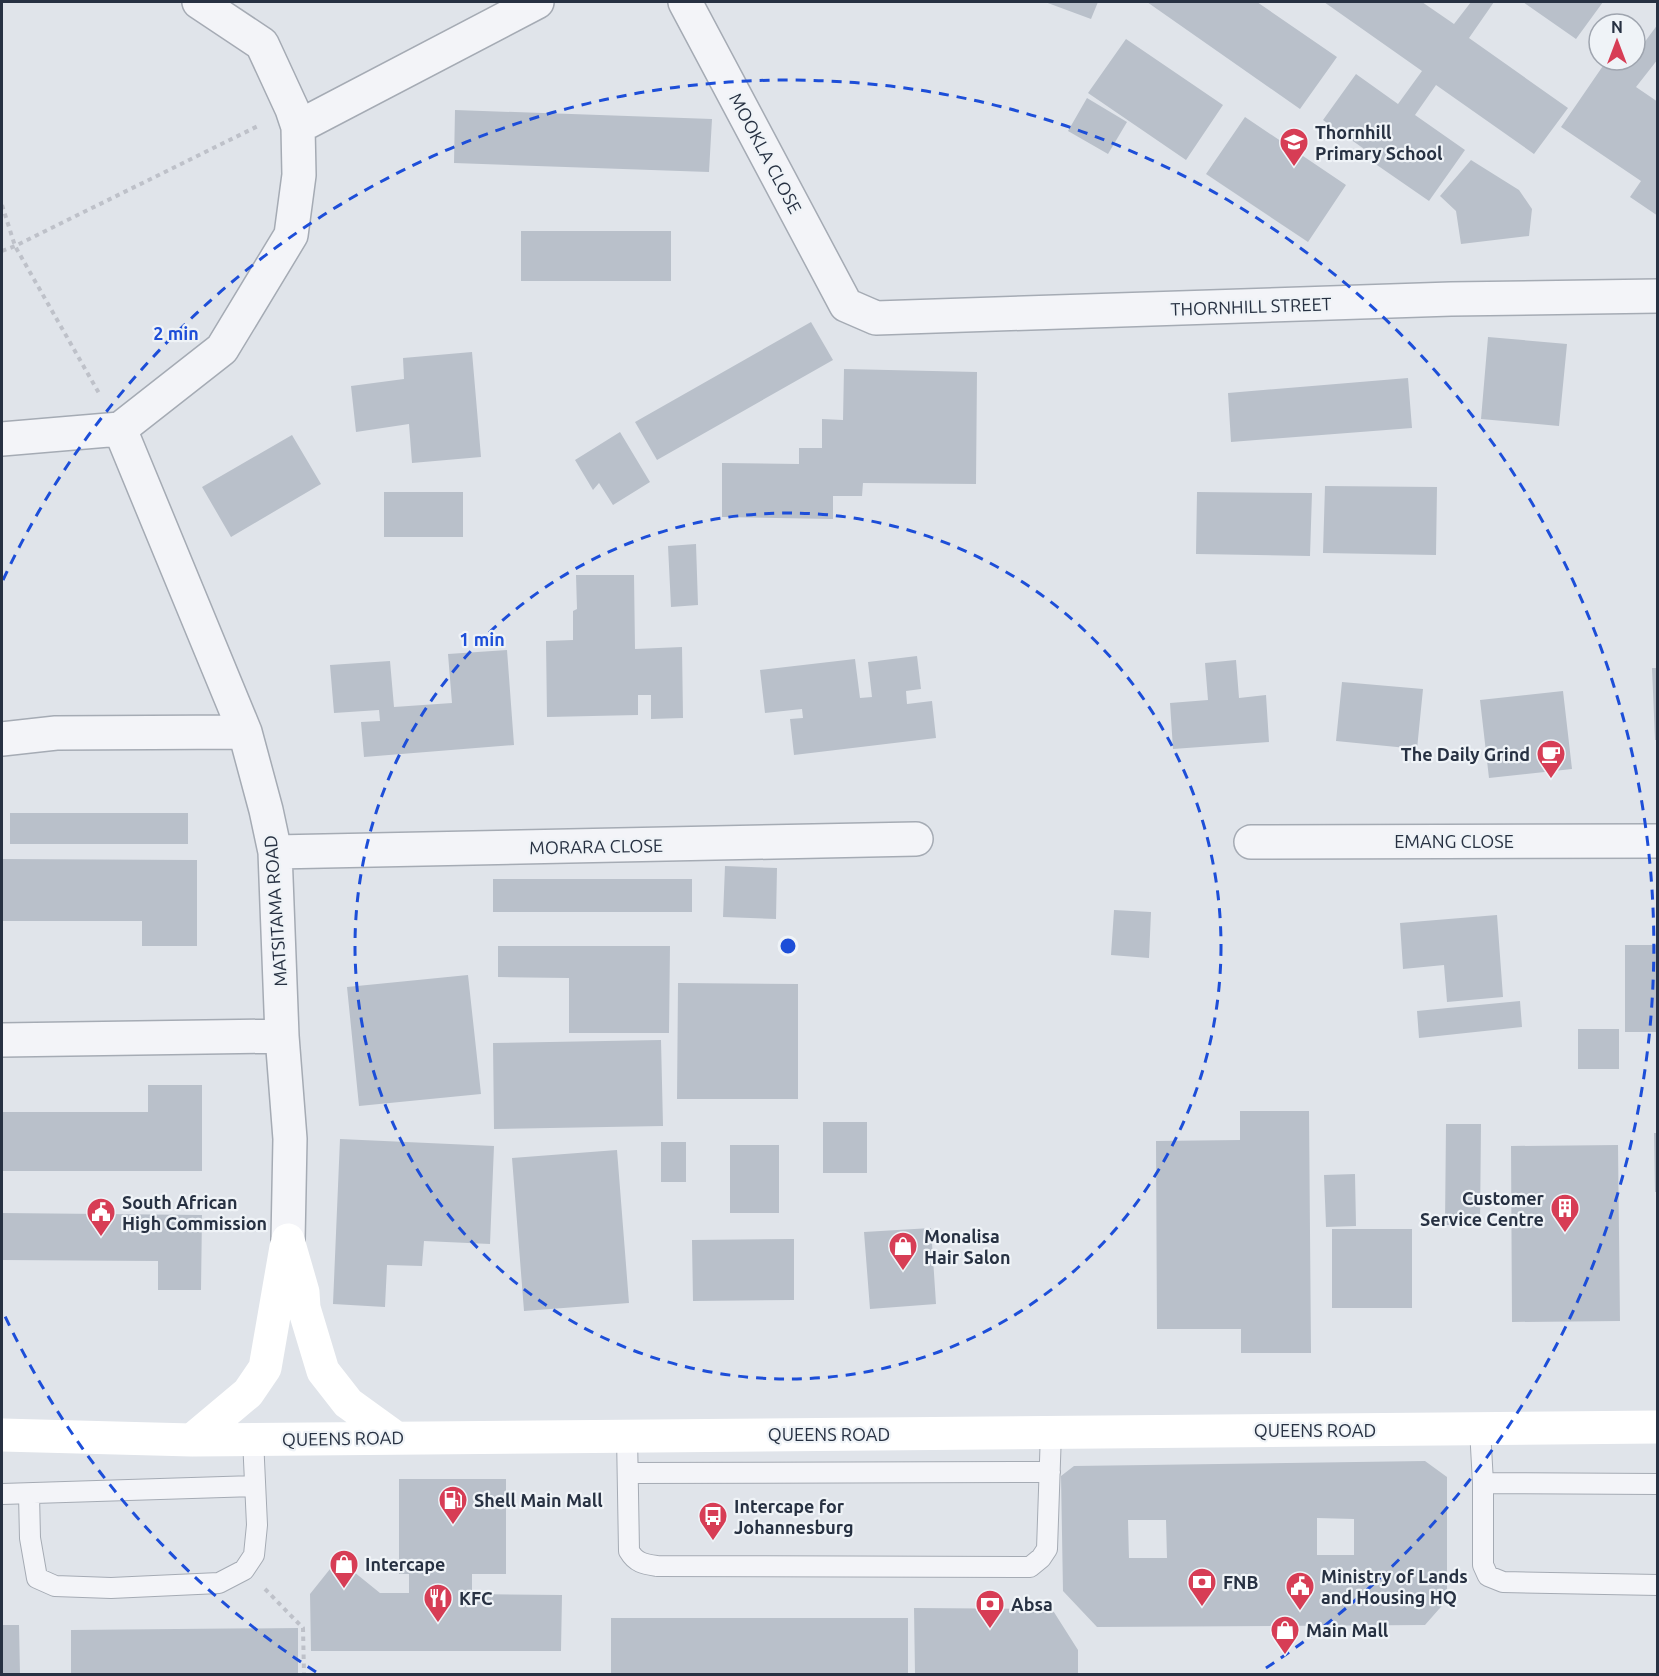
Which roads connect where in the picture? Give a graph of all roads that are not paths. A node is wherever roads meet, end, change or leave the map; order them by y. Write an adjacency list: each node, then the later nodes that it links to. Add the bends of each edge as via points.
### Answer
1 (199, 2): 4 (street, via 262,45)
2 (537, 2): 4 (street)
3 (685, 2): 6 (street, MOOKLA CLOSE)
4 (295, 118): 7 (street, via 299,175 291,235 222,349)
5 (1658, 296): 6 (street, THORNHILL STREET, via 876,318)
6 (846, 305)
7 (120, 429): 8 (street); 9 (street, MATSITAMA ROAD)
8 (2, 439)
9 (245, 732): 10 (street, via 56,733); 14 (street, MATSITAMA ROAD)
10 (2, 739)
11 (916, 839): 14 (street, MORARA CLOSE)
12 (1658, 841): 13 (street, EMANG CLOSE)
13 (1251, 842)
14 (275, 852): 15 (street, MATSITAMA ROAD)
15 (282, 1036): 16 (street); 17 (street, MATSITAMA ROAD, via 291,1139)
16 (2, 1041)
17 (288, 1239): 23 (main road, via 323,1371 348,1403); 25 (main road, via 265,1368 248,1393)
18 (1658, 1427): 19 (main road, QUEENS ROAD)
19 (1480, 1429): 20 (main road, QUEENS ROAD); 28 (lane)
20 (1051, 1432): 22 (main road, QUEENS ROAD); 26 (lane)
21 (2, 1435): 25 (main road, QUEENS ROAD)
22 (627, 1436): 23 (main road, QUEENS ROAD); 27 (lane)
23 (394, 1437): 24 (main road, QUEENS ROAD)
24 (253, 1439): 25 (main road, QUEENS ROAD); 30 (lane)
25 (192, 1440)
26 (1050, 1472): 27 (lane); 27 (lane, via 1047,1549 1030,1567 640,1563 629,1551)
27 (628, 1473)
28 (1483, 1484): 29 (lane); 33 (lane, via 1483,1565 1488,1576 1503,1582)
29 (1658, 1484)
30 (255, 1486): 32 (lane); 32 (lane, via 254,1555 244,1570 219,1583 111,1588 55,1586 37,1578 30,1538)
31 (2, 1494): 32 (lane)
32 (29, 1494)
33 (1658, 1586)

